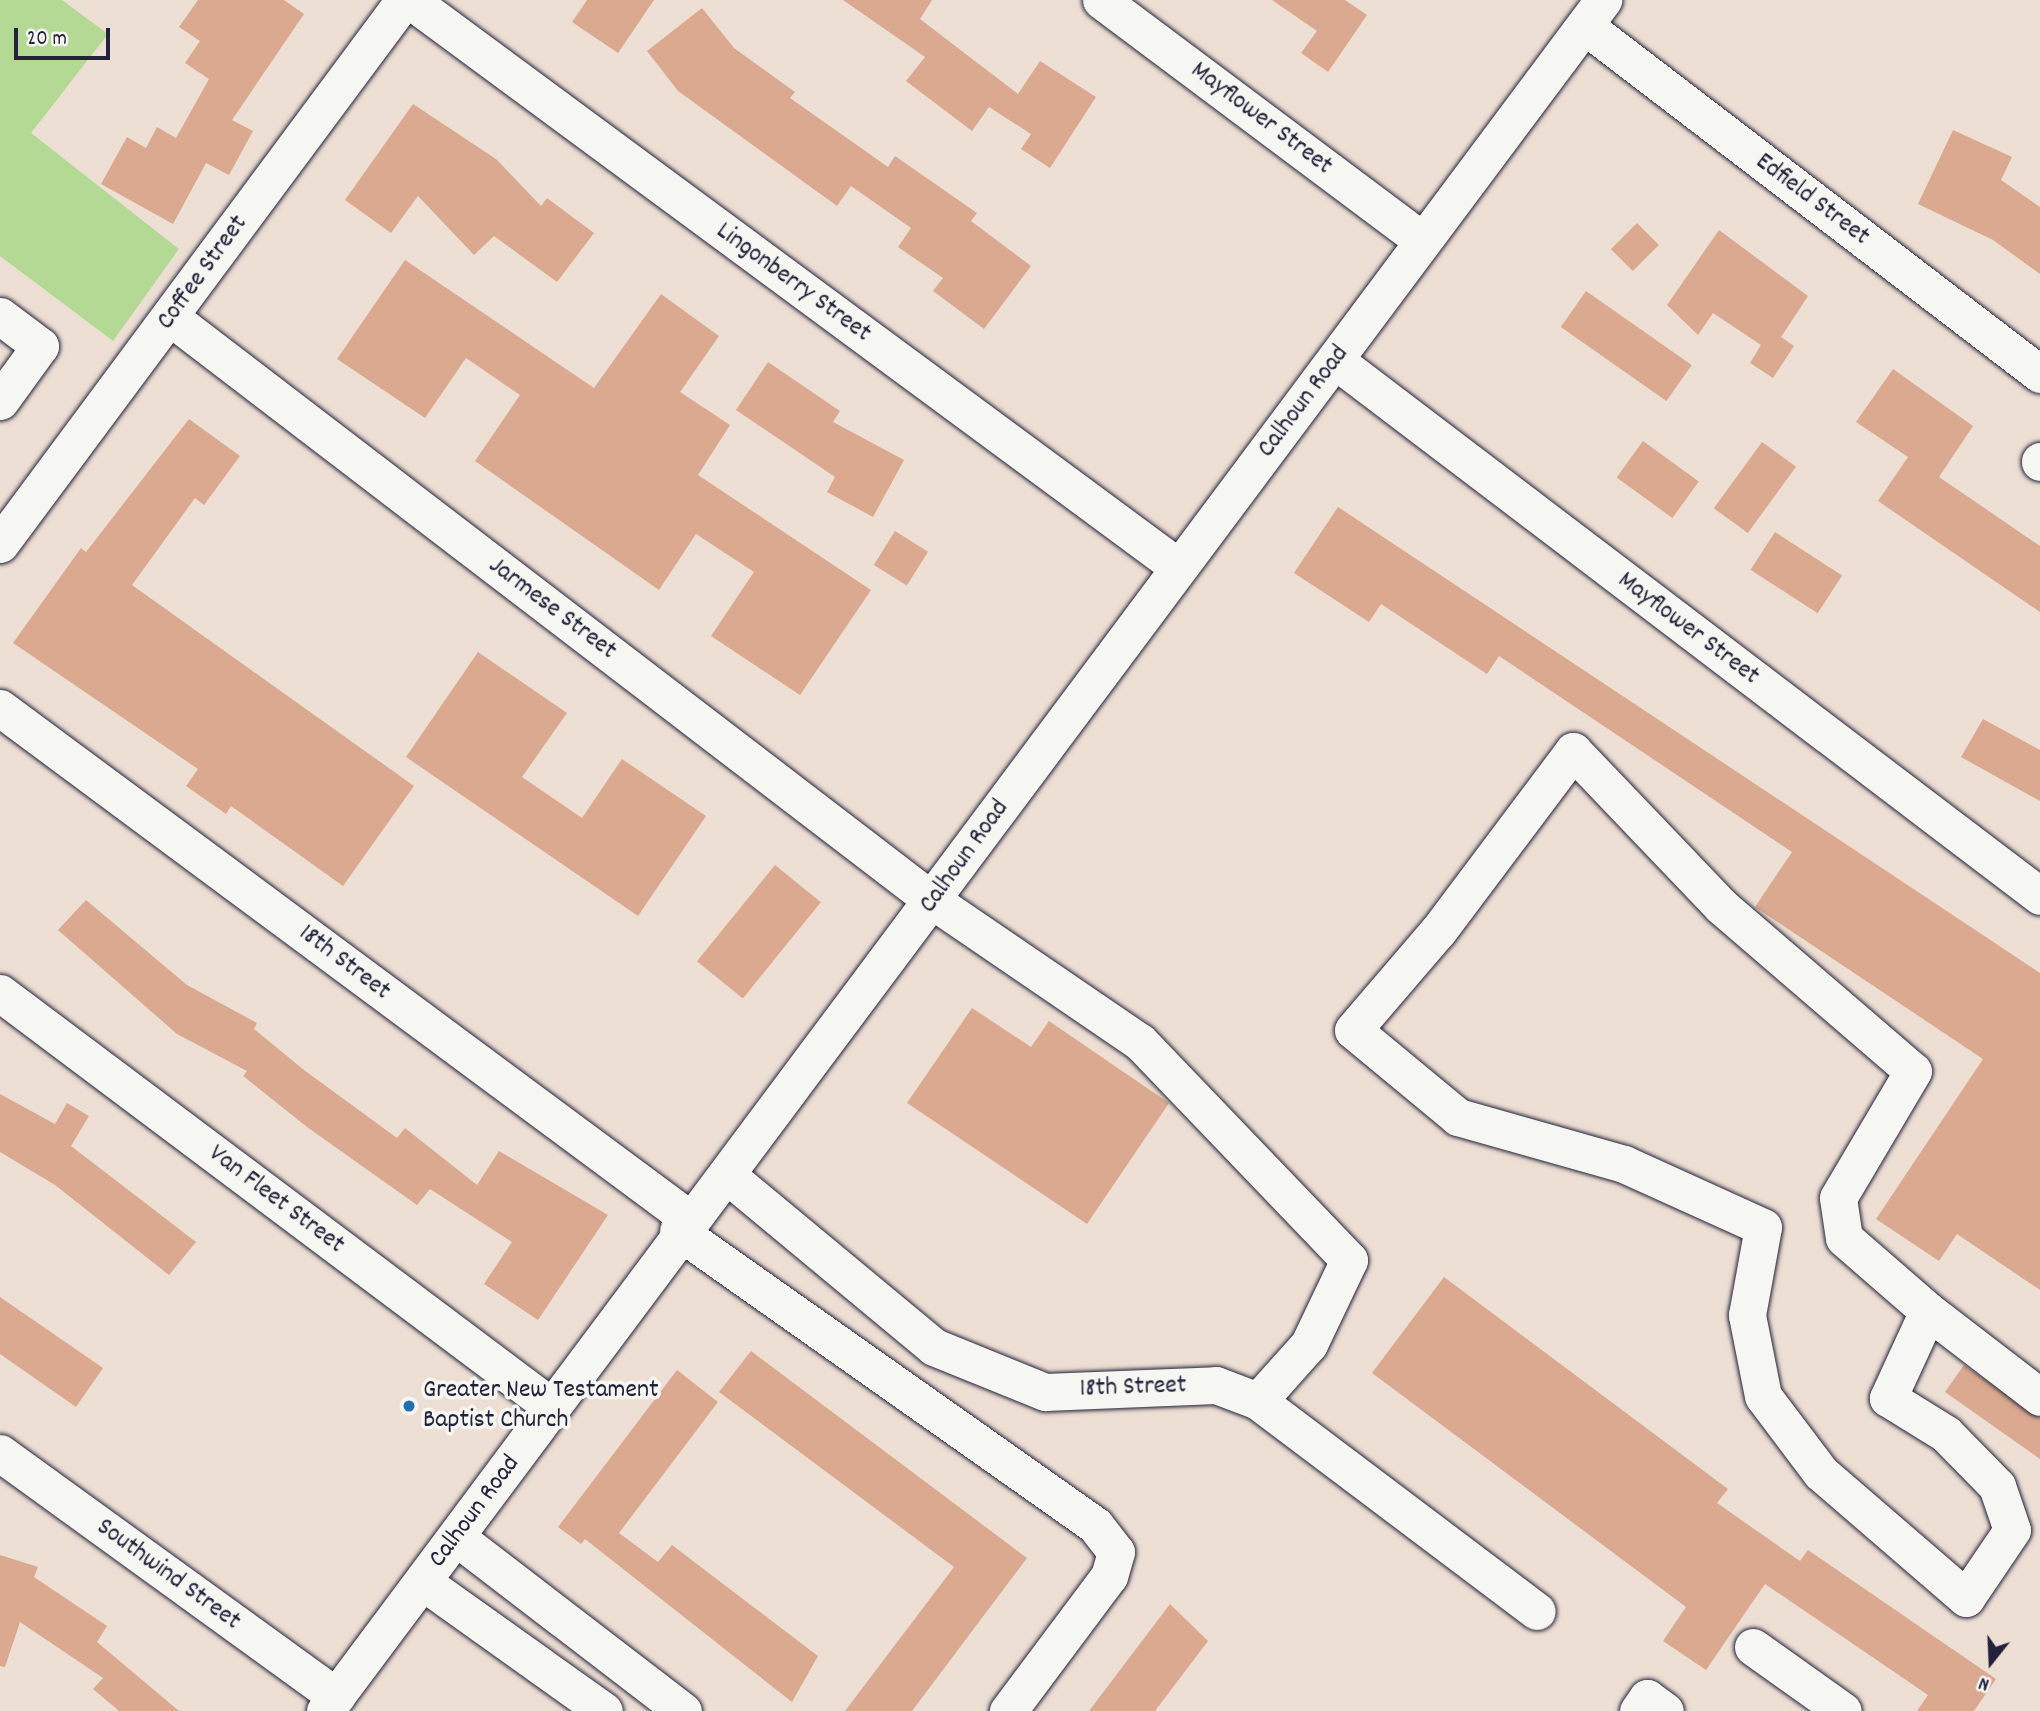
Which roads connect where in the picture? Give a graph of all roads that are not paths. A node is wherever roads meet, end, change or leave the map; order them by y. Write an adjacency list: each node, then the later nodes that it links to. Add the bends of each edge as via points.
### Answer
1 (404, 0): 7 (street, Coffee Street)
2 (410, 0): 12 (street, Lingonberry Street)
3 (1101, 0): 5 (street, Mayflower Street)
4 (1594, 13): 5 (street, Calhoun Road); 9 (street, Edfield Street)
5 (1420, 239): 8 (street, Calhoun Road)
6 (0, 316): 10 (street, via 40,346)
7 (170, 317): 11 (street, Coffee Street); 15 (street, Jarmese Street)
8 (1336, 361): 12 (street, Calhoun Road); 14 (street, Mayflower Street)
9 (2040, 374)
10 (0, 401)
11 (0, 544)
12 (1177, 566): 15 (street, Calhoun Road)
13 (0, 708): 18 (street, 18th Street)
14 (2040, 896)
15 (933, 901): 17 (street, Calhoun Road); 21 (street, Jarmese Street, via 1140,1042 1349,1259 1309,1344)
16 (0, 993): 22 (street, Van Fleet Street)
17 (727, 1175): 18 (street, Calhoun Road); 21 (street, 18th Street, via 934,1347 1045,1392 1216,1385)
18 (683, 1224): 22 (street, Calhoun Road); 31 (street, 18th Street, via 1095,1525 1116,1552 1109,1576)
19 (1928, 1311): 19 (street, via 1888,1398 1946,1434 1997,1486 2012,1531 1966,1598 1821,1473 1763,1396 1747,1315 1763,1227 1624,1164 1458,1117 1353,1030 1438,931 1573,751 1721,906 1913,1071 1838,1198 1844,1238); 20 (street)
20 (2039, 1394)
21 (1258, 1401): 26 (street, 18th Street)
22 (552, 1407): 24 (street, Calhoun Road)
23 (0, 1453): 28 (street, Southwind Street)
24 (456, 1537): 25 (street, Calhoun Road); 30 (street)
25 (423, 1582): 28 (street, Calhoun Road); 29 (street)
26 (1536, 1611)
27 (1753, 1647): 34 (street)
28 (330, 1703)
29 (604, 1711)
30 (683, 1711)
31 (1008, 1711)
32 (1638, 1711): 33 (street, via 1647,1698)
33 (1665, 1711)
34 (1843, 1711)

